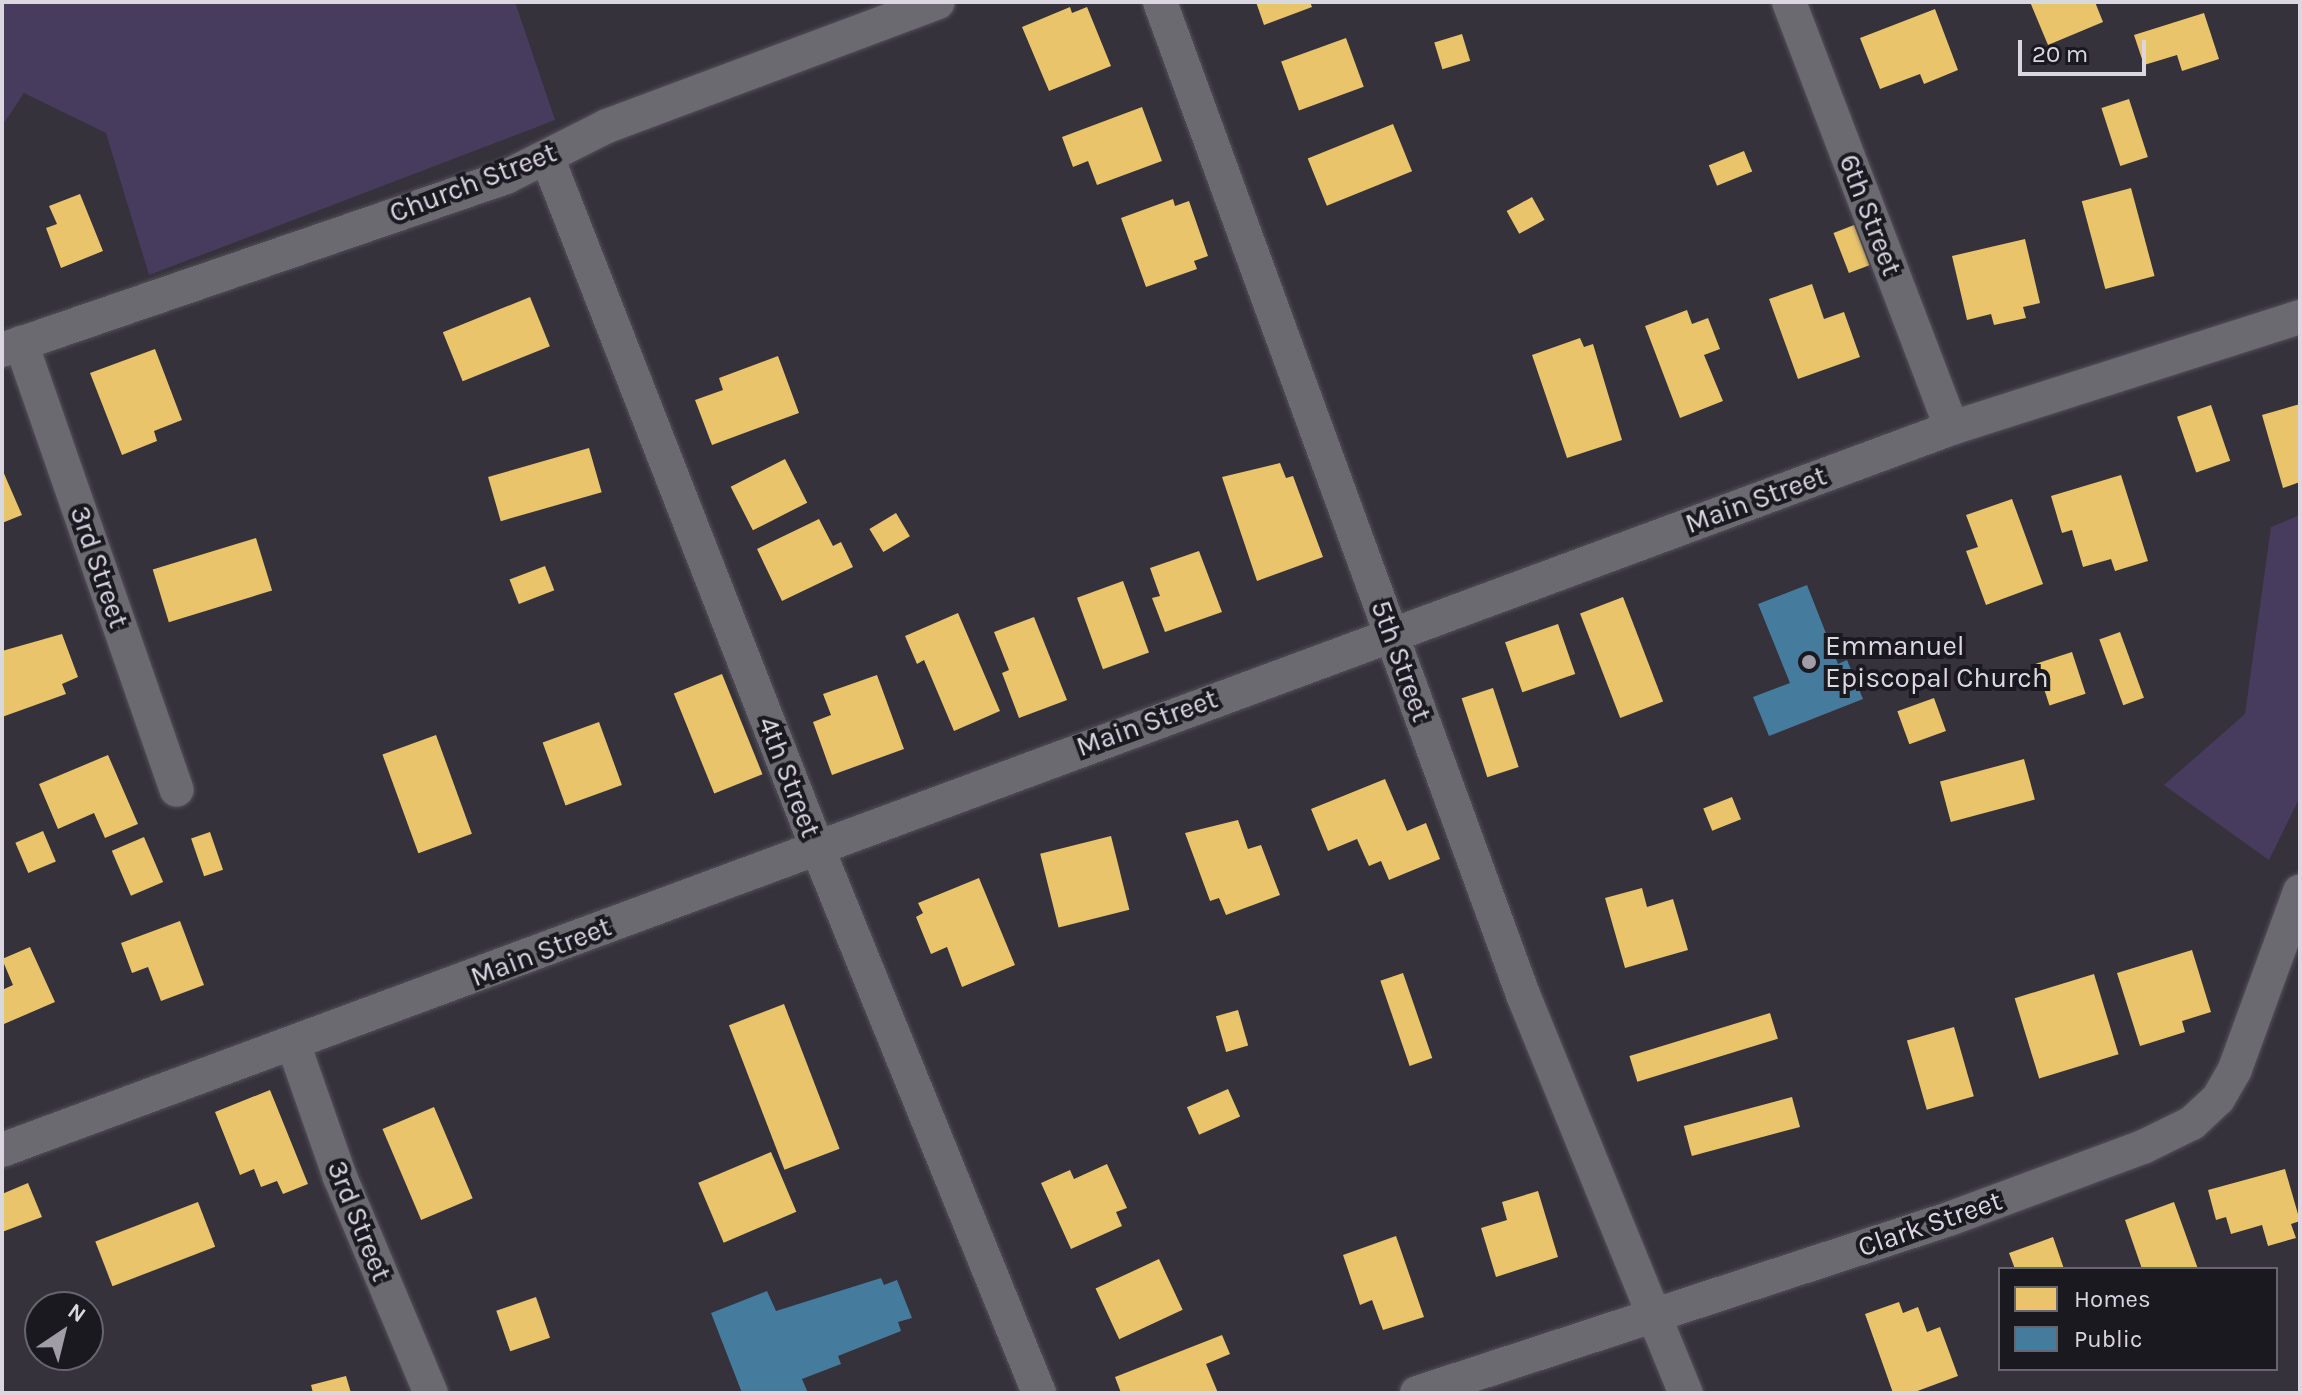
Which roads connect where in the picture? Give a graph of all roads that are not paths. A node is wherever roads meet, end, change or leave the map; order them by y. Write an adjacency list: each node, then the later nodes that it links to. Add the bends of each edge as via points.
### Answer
1 (938, 2): 4 (street, Church Street, via 607,126)
2 (1160, 2): 8 (street, 5th Street)
3 (1789, 2): 7 (street, 6th Street)
4 (547, 157): 6 (street, Church Street, via 506,177); 10 (street, 4th Street)
5 (2300, 317): 7 (street, Main Street)
6 (11, 347): 9 (street, 3rd Street)
7 (1952, 428): 8 (street, Main Street)
8 (1391, 632): 10 (street, Main Street); 14 (street, 5th Street, via 1524,997)
9 (177, 790)
10 (817, 847): 12 (street, Main Street); 16 (street, 4th Street)
11 (2300, 891): 14 (street, Clark Street, via 2235,1069 2218,1099 2192,1123 2143,1147 1949,1219)
12 (294, 1046): 13 (street, Main Street); 15 (street, 3rd Street, via 340,1177)
13 (2, 1150)
14 (1657, 1315): 17 (street, Clark Street); 18 (street, 5th Street)
15 (431, 1393)
16 (1039, 1393)
17 (1417, 1393)
18 (1686, 1393)

